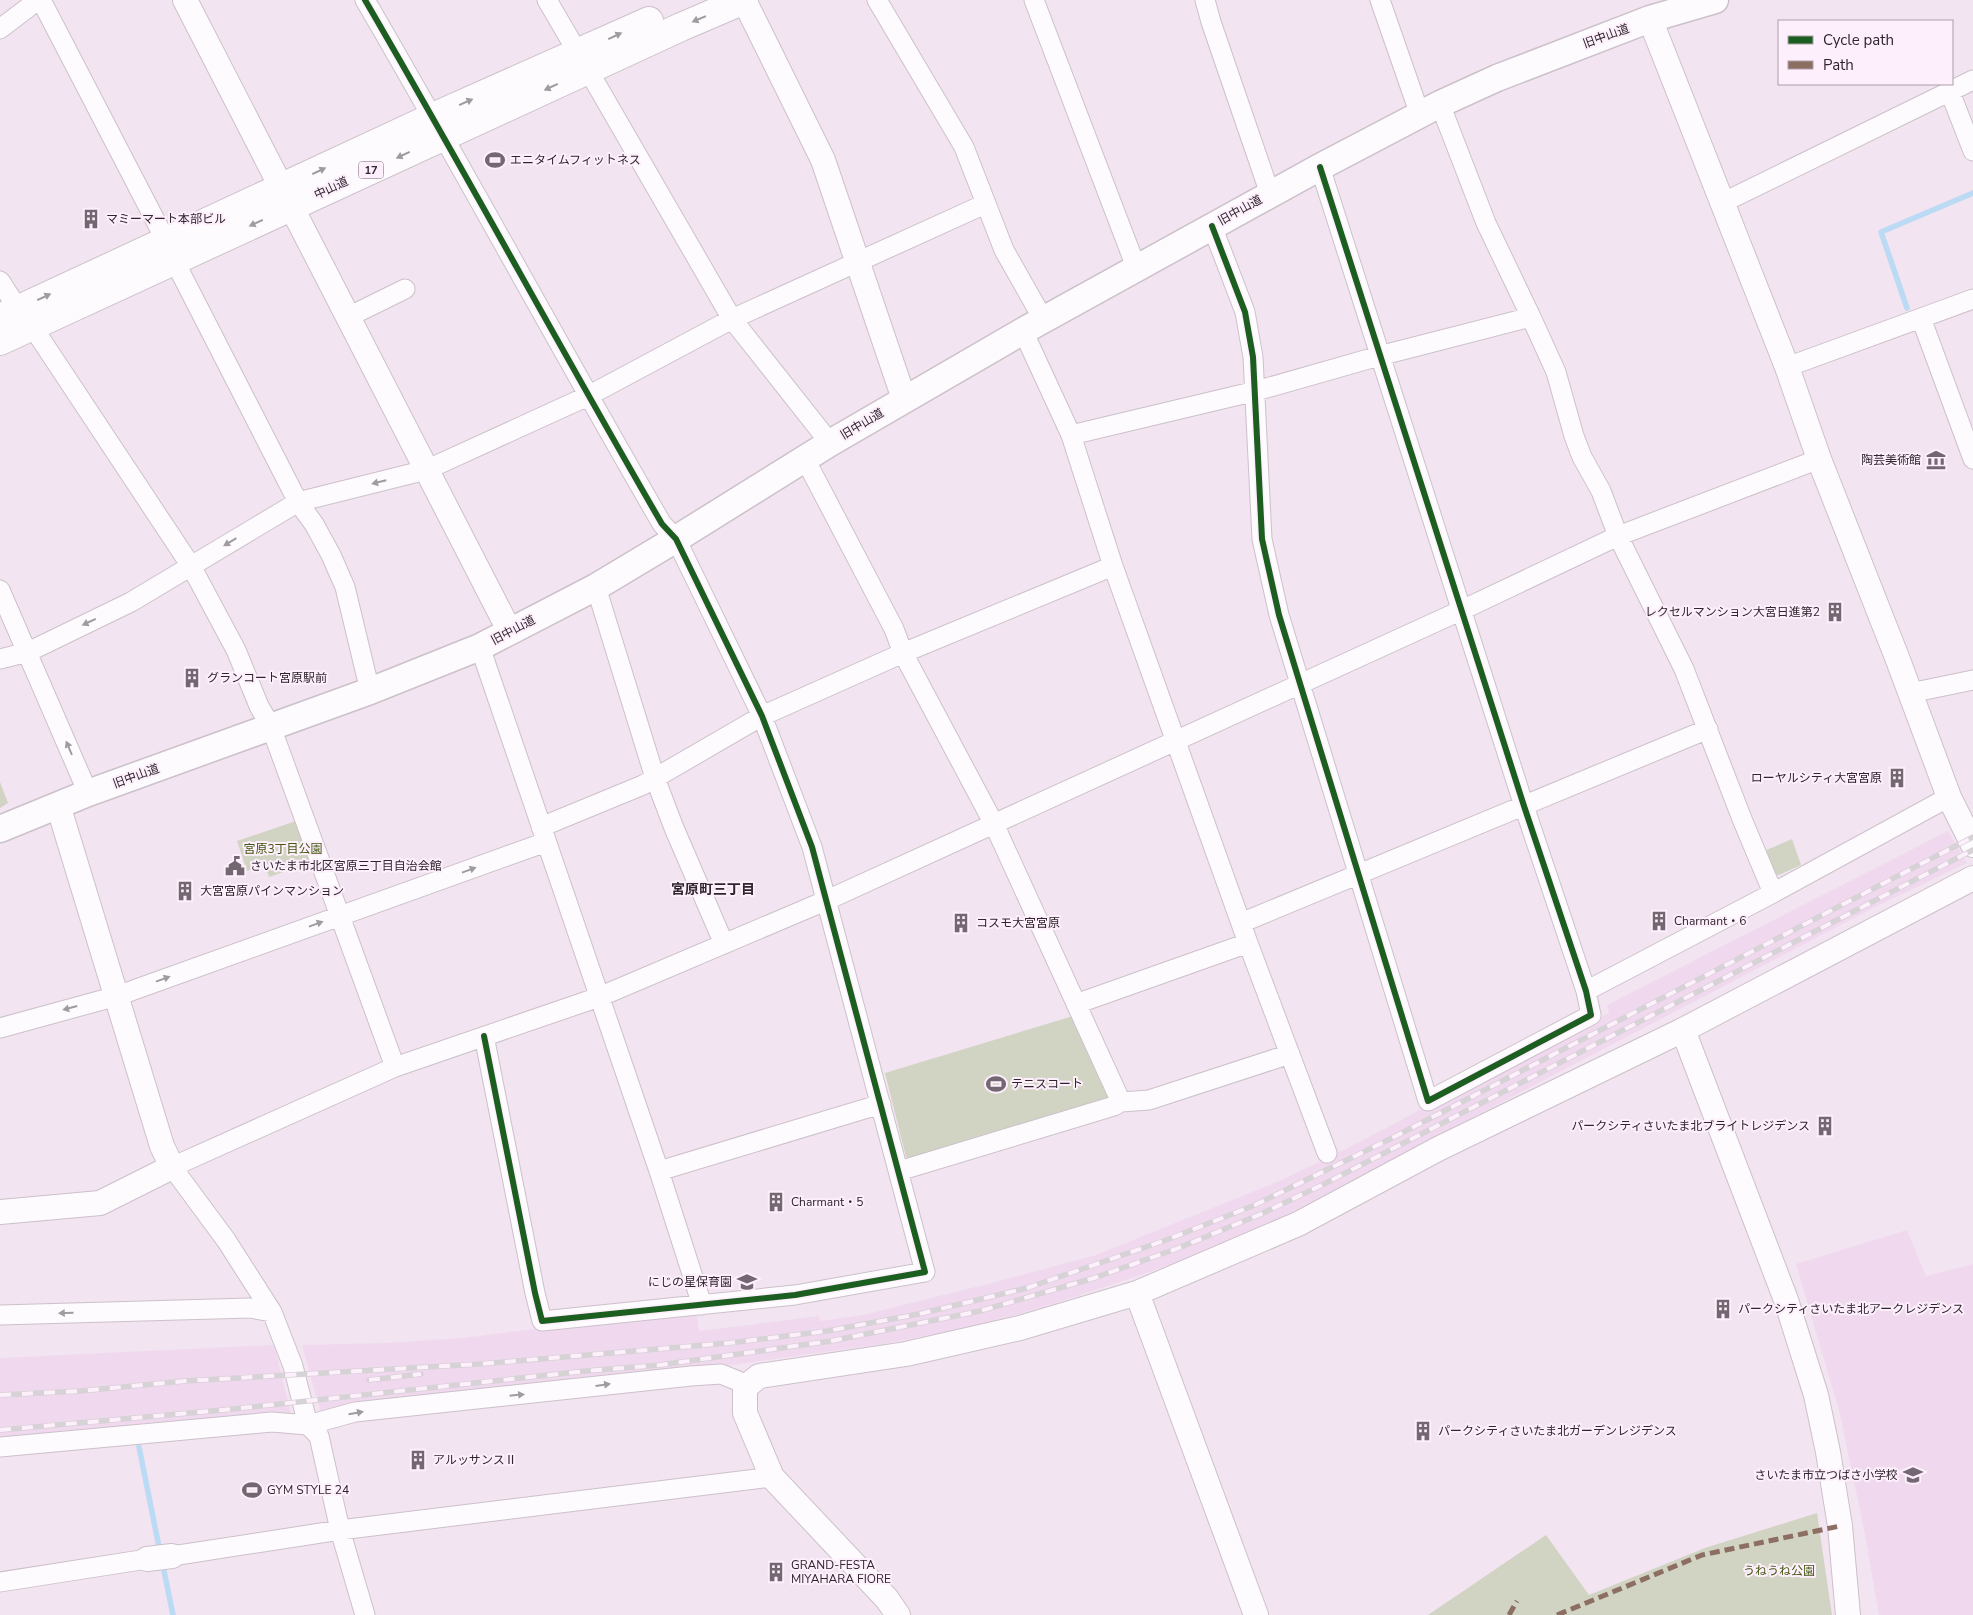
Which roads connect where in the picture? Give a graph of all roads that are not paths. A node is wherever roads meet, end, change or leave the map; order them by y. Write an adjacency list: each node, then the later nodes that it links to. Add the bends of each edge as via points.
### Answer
1 (39, 0): 13 (street); 26 (street)
2 (185, 0): 22 (street)
3 (365, 0): 18 (street)
4 (547, 0): 14 (street)
5 (695, 0): 14 (highway, 中山道 / 17, one-way to 5)
6 (744, 0): 14 (highway, 中山道 / 17, one-way to 14); 27 (street, via 823,160)
7 (877, 0): 24 (street, via 964,147)
8 (1034, 0): 28 (street)
9 (1205, 0): 21 (street)
10 (1380, 0): 17 (street)
11 (1716, 0): 12 (main road, 旧中山道)
12 (1650, 19): 17 (main road, 旧中山道, via 1546,58); 23 (street)
13 (0, 29)
14 (583, 61): 18 (highway, 中山道 / 17); 36 (street)
15 (1973, 80): 16 (street)
16 (1950, 92): 19 (street); 23 (street)
17 (1430, 110): 20 (main road, 旧中山道); 33 (street)
18 (438, 127): 22 (highway, 中山道 / 17); 42 (street)
19 (1973, 151)
20 (1320, 167): 21 (main road, 旧中山道); 39 (street)
21 (1270, 194): 25 (main road, 旧中山道)
22 (286, 197): 26 (highway, 中山道 / 17); 32 (street)
23 (1722, 203): 40 (street)
24 (985, 204): 27 (street); 37 (street)
25 (1212, 226): 28 (main road, 旧中山道); 41 (street, via 1245,312)
26 (170, 251): 34 (highway, 中山道 / 17); 50 (street)
27 (856, 262): 36 (street); 43 (street)
28 (1136, 267): 37 (main road, 旧中山道)
29 (0, 281): 34 (street)
30 (405, 289): 32 (street)
31 (1973, 299): 35 (street)
32 (348, 317): 49 (street)
33 (1531, 317): 39 (street); 51 (street, via 1556,372 1582,457 1601,491)
34 (17, 318): 38 (highway, 中山道 / 17); 53 (street)
35 (1921, 318): 40 (street); 48 (street)
36 (732, 319): 42 (street); 45 (street)
37 (1033, 325): 43 (main road, 旧中山道); 44 (street)
38 (0, 340)
39 (1379, 356): 41 (street); 57 (street)
40 (1787, 367): 46 (street)
41 (1256, 391): 44 (street); 64 (street, via 1262,539 1279,615)
42 (588, 396): 49 (street); 52 (street, via 662,524)
43 (904, 399): 45 (main road, 旧中山道)
44 (1071, 435): 54 (street)
45 (830, 443): 47 (main road, 旧中山道)
46 (1819, 458): 51 (street); 66 (street)
47 (805, 459): 52 (main road, 旧中山道); 61 (street, via 894,629)
48 (1973, 459)
49 (426, 470): 50 (street, one-way to 50); 58 (street)
50 (298, 502): 53 (street, one-way to 53); 65 (street, via 314,524 345,587)
51 (1618, 536): 57 (street); 69 (street, via 1684,669)
52 (676, 539): 55 (main road, 旧中山道); 67 (street)
53 (191, 566): 60 (street, one-way to 60, via 131,602); 68 (street, via 236,650 259,706)
54 (1113, 566): 61 (street); 70 (street)
55 (596, 587): 58 (main road, 旧中山道); 71 (street)
56 (0, 590): 60 (street)
57 (1462, 610): 64 (street); 75 (street)
58 (510, 632): 59 (main road, 旧中山道)
59 (480, 648): 65 (main road, 旧中山道); 78 (street)
60 (28, 652): 62 (street); 72 (street, one-way to 60)
61 (903, 653): 67 (street); 76 (street)
62 (0, 659)
63 (1973, 680): 66 (street)
64 (1300, 683): 70 (street); 80 (street)
65 (370, 691): 68 (main road, 旧中山道)
66 (1910, 693): 73 (street)
67 (762, 716): 71 (street); 83 (street, via 812,847)
68 (271, 726): 72 (main road, 旧中山道); 84 (street)
69 (1708, 729): 75 (street); 82 (street)
70 (1176, 742): 76 (street); 85 (street)
71 (654, 778): 78 (street); 87 (street)
72 (88, 793): 74 (main road, 旧中山道)
73 (1949, 797): 79 (street); 82 (street)
74 (58, 805): 77 (main road, 旧中山道); 89 (street)
75 (1524, 806): 80 (street); 88 (street)
76 (994, 824): 83 (street); 91 (street)
77 (0, 829)
78 (544, 835): 84 (street, one-way to 78); 90 (street)
79 (1973, 845)
80 (1359, 873): 85 (street); 88 (street, via 1428,1101 1591,1015)
81 (1973, 878): 93 (street)
82 (1773, 893): 88 (street)
83 (825, 901): 87 (street); 98 (street)
84 (341, 915): 89 (street, one-way to 84); 96 (street)
85 (1241, 924): 86 (street)
86 (1248, 943): 91 (street); 95 (street)
87 (724, 944): 90 (street)
88 (1586, 991)
89 (117, 996): 92 (street, one-way to 92); 100 (street, via 162,1146)
90 (599, 997): 94 (street); 101 (street)
91 (1076, 1004): 97 (street)
92 (0, 1028)
93 (1683, 1030): 104 (street, via 1438,1149 1298,1224); 119 (street, via 1786,1300 1816,1395 1840,1526)
94 (484, 1036): 96 (street); 105 (street, via 542,1321)
95 (1290, 1054): 97 (street, via 1149,1100); 99 (street)
96 (395, 1067): 100 (street)
97 (1121, 1102): 102 (street)
98 (881, 1104): 101 (street); 102 (street)
99 (1326, 1153)
100 (172, 1167): 103 (street, via 100,1203); 106 (street, via 231,1247)
101 (659, 1171): 105 (street)
102 (899, 1171): 105 (street, via 925,1272 794,1295)
103 (0, 1212)
104 (1137, 1293): 108 (street, via 1020,1328 906,1354 760,1376); 118 (street)
105 (702, 1306)
106 (272, 1312): 107 (street, one-way to 107, via 250,1308); 109 (street, via 293,1366)
107 (0, 1315)
108 (748, 1384): 109 (street, one-way to 108, via 354,1412 691,1376 721,1374); 111 (street, via 745,1389 746,1413)
109 (308, 1425): 110 (street, via 272,1422); 112 (street, via 320,1436)
110 (0, 1447)
111 (772, 1477): 112 (street); 117 (street, via 886,1598)
112 (340, 1530): 113 (street); 116 (street)
113 (172, 1556): 114 (street)
114 (148, 1560): 115 (street)
115 (0, 1582)
116 (365, 1615)
117 (898, 1615)
118 (1256, 1615)
119 (1848, 1615)

